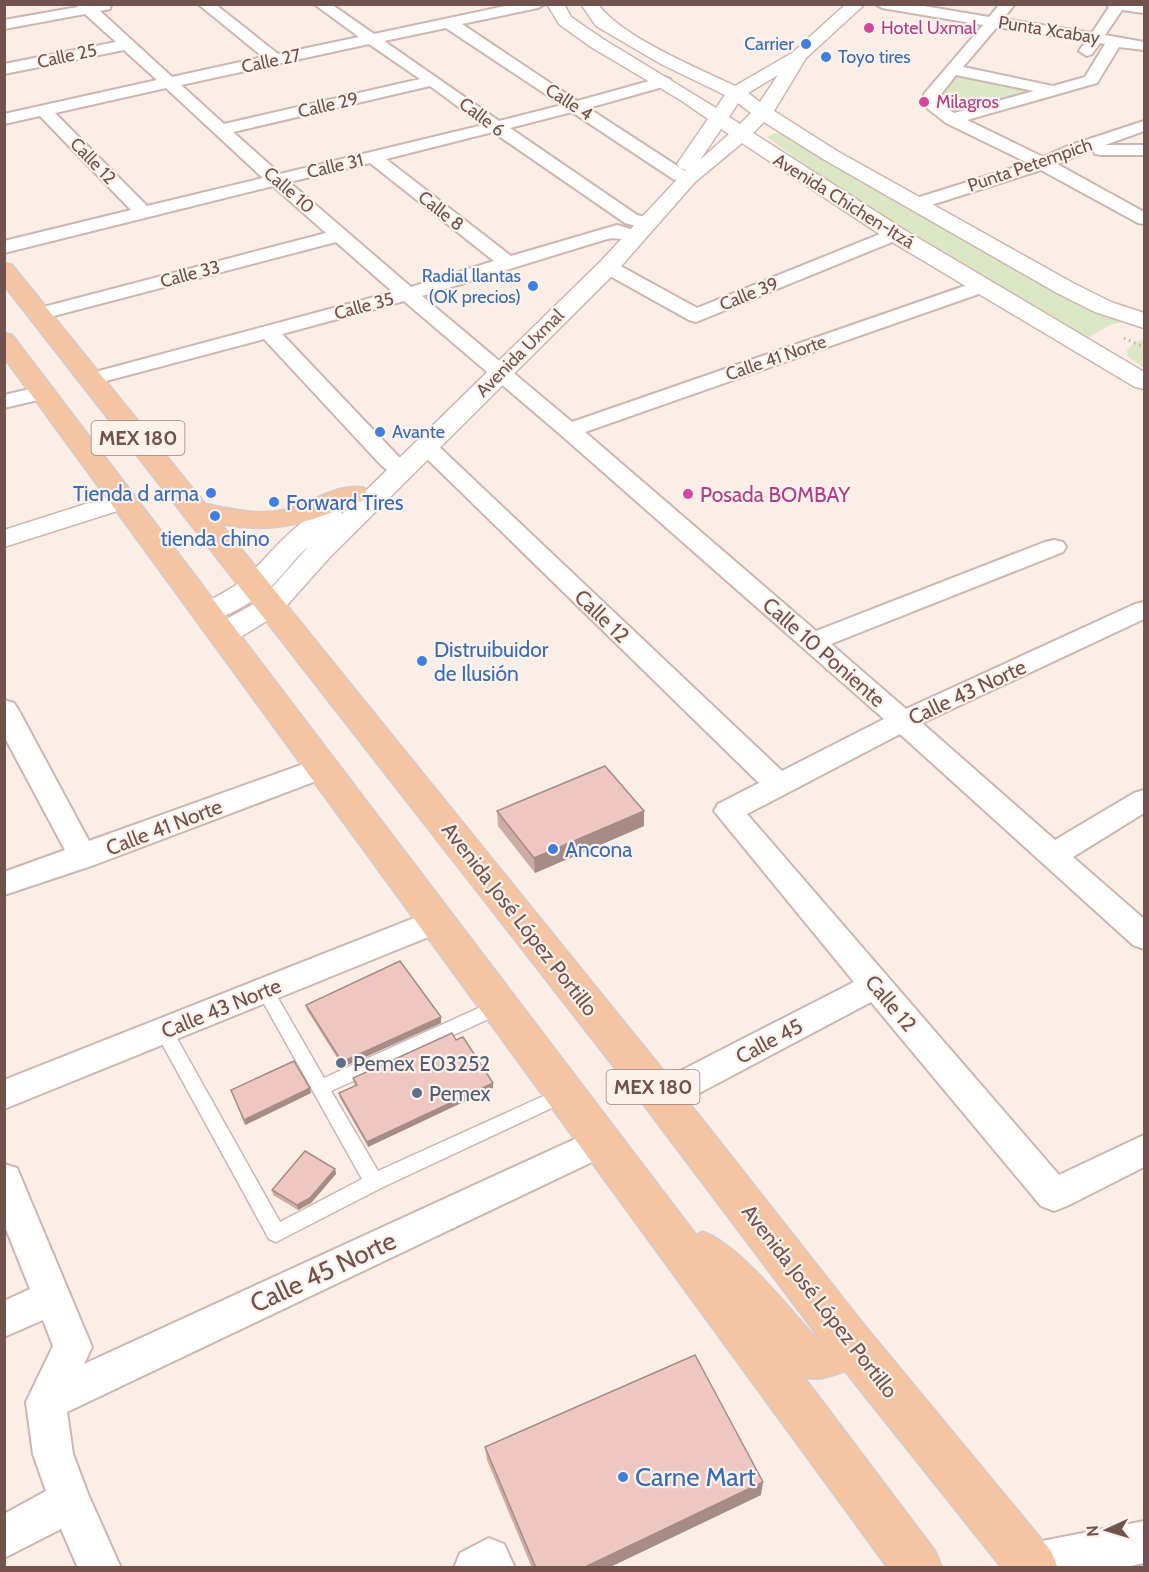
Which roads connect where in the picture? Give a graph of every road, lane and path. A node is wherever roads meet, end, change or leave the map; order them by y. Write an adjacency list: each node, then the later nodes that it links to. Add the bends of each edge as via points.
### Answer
1 (113, 4): 12 (street)
2 (205, 4): 23 (street)
3 (555, 4): 30 (main road, Avenida Chichen-Itzá, via 565,20 597,43)
4 (589, 4): 24 (main road, Avenida Chichen-Itzá, via 602,22)
5 (857, 4): 22 (main road, Avenida Uxmal)
6 (882, 4): 14 (street, Punta Xcabay)
7 (1008, 4): 14 (street)
8 (1113, 4): 10 (street)
9 (323, 5): 18 (street, Calle 6)
10 (1118, 5): 13 (street); 17 (street)
11 (529, 6): 15 (street, Calle 27)
12 (86, 7): 16 (street); 20 (street, Calle 10)
13 (1144, 9)
14 (994, 22): 17 (street, Punta Xcabay); 28 (street)
15 (451, 24): 18 (street, Calle 27); 34 (street, Calle 4)
16 (4, 25)
17 (1096, 38): 19 (street, Punta Xcabay); 32 (street)
18 (371, 39): 23 (street, Calle 27); 29 (street, Calle 6)
19 (1115, 41): 21 (street, Punta Xcabay); 32 (street, via 1091,80)
20 (129, 44): 27 (street, Calle 25); 31 (street, Calle 10)
21 (1144, 46)
22 (793, 58): 25 (main road); 33 (main road, Avenida Uxmal); 36 (main road, Avenida Uxmal)
23 (275, 59): 31 (street, Calle 27)
24 (667, 60): 26 (main road); 33 (main road, Avenida Chichen-Itzá)
25 (752, 64)
26 (722, 65)
27 (4, 69)
28 (953, 70): 32 (street); 38 (street, via 930,97 930,104)
29 (434, 81): 41 (street, Calle 6); 42 (street, Calle 29)
30 (664, 82): 34 (street, Calle 31); 39 (main road, Avenida Chichen-Itzá)
31 (170, 84): 35 (street, Calle 27); 42 (street, Calle 10)
32 (1060, 88): 38 (street)
33 (736, 93): 36 (main road, Avenida Chichen-Itzá); 39 (main road, Avenida Uxmal)
34 (576, 107): 41 (street, Calle 31); 50 (street, Calle 4)
35 (43, 110): 37 (street, Calle 27); 55 (street, Calle 12)
36 (763, 113): 43 (main road, Avenida Uxmal); 52 (main road, Avenida Chichen-Itzá)
37 (4, 119)
38 (952, 119): 49 (street)
39 (719, 120): 43 (main road, Avenida Chichen-Itzá); 50 (main road, Avenida Uxmal)
40 (1144, 126): 44 (street, Punta Petempich)
41 (495, 127): 46 (street, Calle 31); 57 (street, Calle 6)
42 (222, 129): 51 (street, Calle 10)
43 (740, 135): 47 (main road, Avenida Uxmal); 48 (main road, Avenida Chichen-Itzá)
44 (1074, 150): 45 (street); 49 (street, Punta Petempich)
45 (1144, 150)
46 (374, 157): 51 (street, Calle 31); 61 (street, Calle 8)
47 (710, 162): 48 (main road, via 744,157); 50 (main road, Avenida Uxmal)
48 (784, 164): 58 (main road, Avenida Chichen-Itzá)
49 (1043, 164): 52 (street, Punta Petempich); 54 (street)
50 (683, 176): 57 (main road, Avenida Uxmal)
51 (276, 180): 55 (street, Calle 31); 59 (street, Calle 10)
52 (916, 204): 67 (main road, Avenida Chichen-Itzá, via 1065,288)
53 (1144, 204): 54 (street)
54 (1126, 208): 56 (street)
55 (142, 211): 60 (street, Calle 31)
56 (1144, 219)
57 (632, 227): 61 (street, Calle 35); 62 (main road, Avenida Uxmal); 72 (main road, Avenida Uxmal)
58 (895, 234): 62 (street, Calle 39, via 696,316); 64 (main road, Avenida Chichen-Itzá)
59 (341, 235): 65 (street, Calle 10); 66 (street, Calle 33)
60 (4, 247)
61 (509, 264): 65 (street, Calle 35)
62 (608, 267): 72 (main road, Avenida Uxmal)
63 (4, 270): 66 (main road, Avenida José López Portillo / MEX 180)
64 (983, 286): 71 (main road, Avenida Chichen-Itzá); 77 (street, Calle 41 Norte)
65 (408, 294): 68 (street, Calle 35); 72 (street, Calle 10)
66 (39, 314): 73 (main road, Avenida José López Portillo / MEX 180)
67 (1144, 321)
68 (268, 331): 73 (street, Calle 35); 79 (street)
69 (1144, 331): 71 (main road, via 1119,337 1108,347)
70 (4, 340): 75 (main road, MEX 180)
71 (1111, 362): 74 (main road, Avenida Chichen-Itzá)
72 (493, 367): 77 (street, Calle 10 Poniente); 78 (main road, Avenida Uxmal); 79 (main road, Avenida Uxmal)
73 (91, 380): 82 (main road, Avenida José López Portillo / MEX 180)
74 (1144, 382)
75 (44, 392): 76 (street); 81 (main road, MEX 180)
76 (4, 402)
77 (569, 430): 88 (street, Calle 10 Poniente)
78 (426, 447): 79 (main road, Avenida Uxmal); 92 (street, Calle 12)
79 (395, 465): 80 (main road, Avenida Uxmal); 85 (main road, Avenida Uxmal, via 319,552)
80 (354, 495): 82 (main road, via 277,520 257,521); 85 (main road, Avenida Uxmal, via 293,545)
81 (123, 500): 83 (main road); 87 (main road, MEX 180)
82 (195, 510): 85 (main road, Avenida José López Portillo / MEX 180)
83 (4, 539)
84 (1054, 547): 88 (street)
85 (263, 596): 87 (main road, Avenida Uxmal); 107 (main road, Avenida José López Portillo / MEX 180)
86 (1138, 621): 90 (street, Calle 43 Norte)
87 (215, 624): 91 (main road, MEX 180)
88 (812, 642): 90 (street, Calle 10 Poniente)
89 (4, 709): 96 (street)
90 (903, 721): 92 (street, Calle 43 Norte); 95 (street, Calle 10 Poniente)
91 (322, 768): 96 (street, Calle 41 Norte); 98 (main road, MEX 180)
92 (779, 784): 94 (street, Calle 43 Norte)
93 (1144, 800): 95 (street)
94 (728, 811): 100 (street, Calle 12)
95 (1053, 855): 99 (street, Calle 10 Poniente)
96 (83, 857): 97 (street, Calle 41 Norte)
97 (4, 884)
98 (437, 921): 101 (street, Calle 43 Norte); 102 (main road, MEX 180)
99 (1144, 937)
100 (876, 985): 107 (street, Calle 45); 108 (street, Calle 12, via 1054,1195)
101 (265, 991): 103 (street, Calle 43 Norte); 104 (lane)
102 (500, 1006): 104 (lane); 105 (main road, MEX 180)
103 (164, 1031): 106 (street, Calle 43 Norte); 111 (lane, via 276,1233)
104 (320, 1088): 111 (lane)
105 (565, 1094): 109 (main road, MEX 180); 111 (lane)
106 (4, 1095)
107 (661, 1097): 114 (main road, Avenida José López Portillo / MEX 180)
108 (1144, 1150)
109 (612, 1157): 114 (main road, via 796,1349 811,1358 829,1356); 115 (street, Calle 45 Norte); 121 (main road, MEX 180)
110 (4, 1179): 112 (street)
111 (374, 1182)
112 (53, 1297): 113 (street); 115 (street, via 73,1347)
113 (4, 1320)
114 (848, 1340): 119 (main road, Avenida José López Portillo / MEX 180)
115 (46, 1402): 116 (street, via 53,1454)
116 (70, 1501): 117 (street); 120 (street)
117 (4, 1537)
118 (1144, 1542): 119 (street)
119 (1031, 1566)
120 (100, 1568)
121 (918, 1568)

